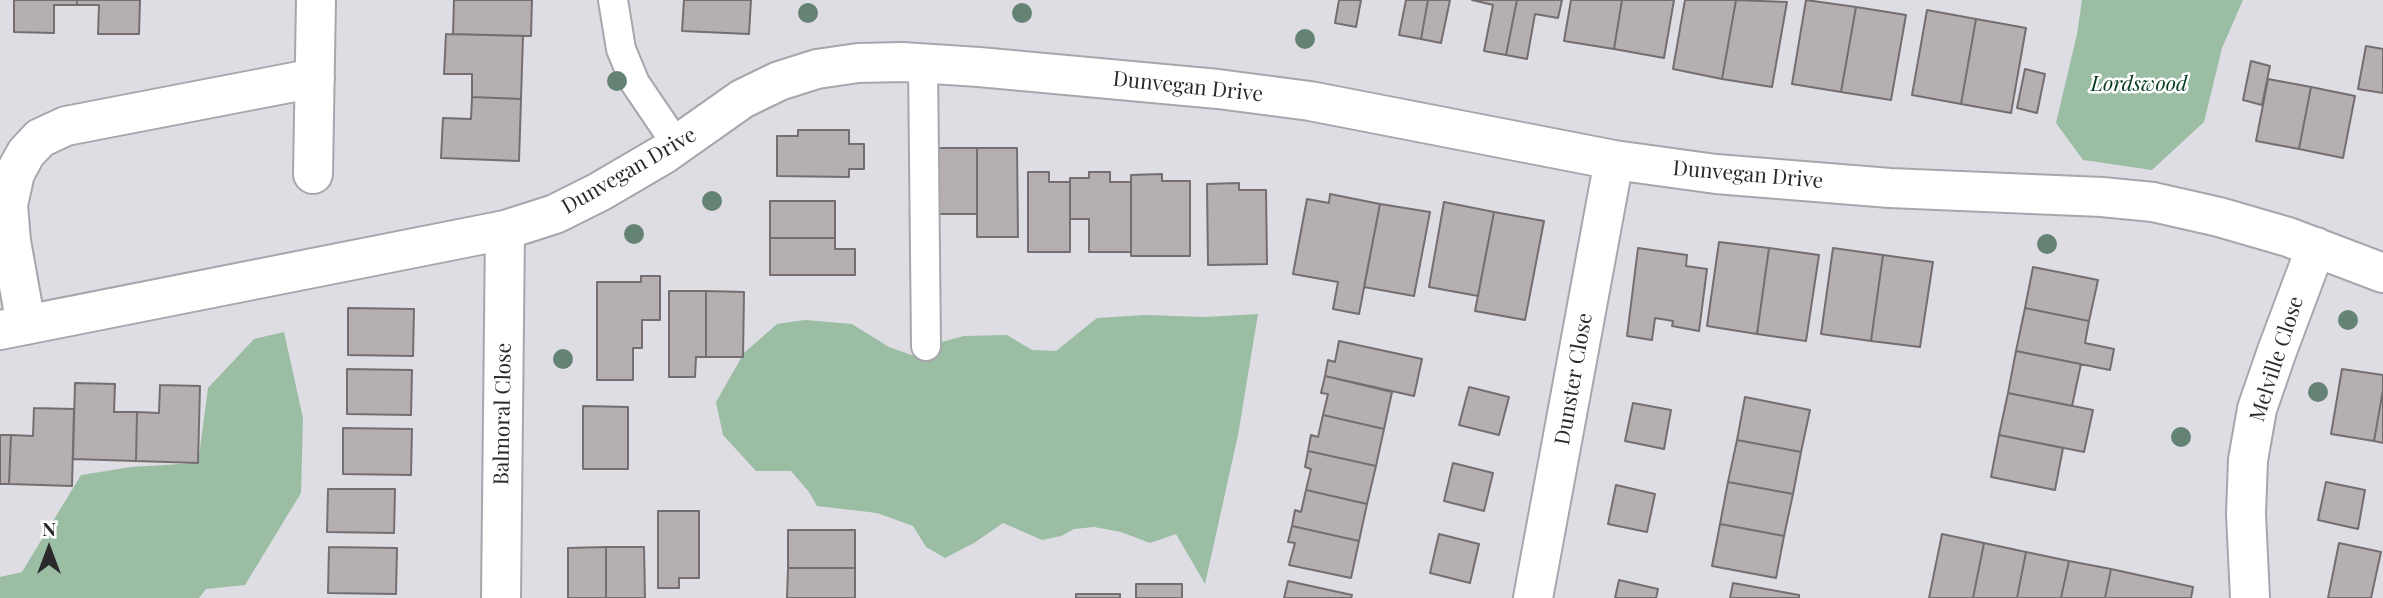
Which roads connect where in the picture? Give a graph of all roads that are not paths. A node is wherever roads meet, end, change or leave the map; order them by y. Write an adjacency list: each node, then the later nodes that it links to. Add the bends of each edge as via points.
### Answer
1 (316, 0): 4 (street)
2 (613, 0): 5 (lane, via 621,49 635,83)
3 (923, 64): 5 (street, Dunvegan Drive, via 858,63 779,81 742,99); 6 (street, Dunvegan Drive, via 1310,101); 12 (lane)
4 (315, 78): 7 (street); 11 (street, Dunvegan Drive, via 66,126 40,138 15,173 8,205)
5 (677, 145): 8 (street, Dunvegan Drive, via 555,214)
6 (1614, 160): 9 (street, Dunvegan Drive, via 1716,174 2153,202); 14 (street, Dunster Close)
7 (313, 174)
8 (505, 230): 11 (street, Dunvegan Drive); 13 (street, Balmoral Close)
9 (2316, 247): 10 (street, Dunvegan Drive); 15 (street, Melville Close, via 2257,409 2248,460 2246,513)
10 (2383, 273)
11 (13, 327)
12 (926, 345)
13 (501, 598)
14 (1533, 598)
15 (2250, 598)

